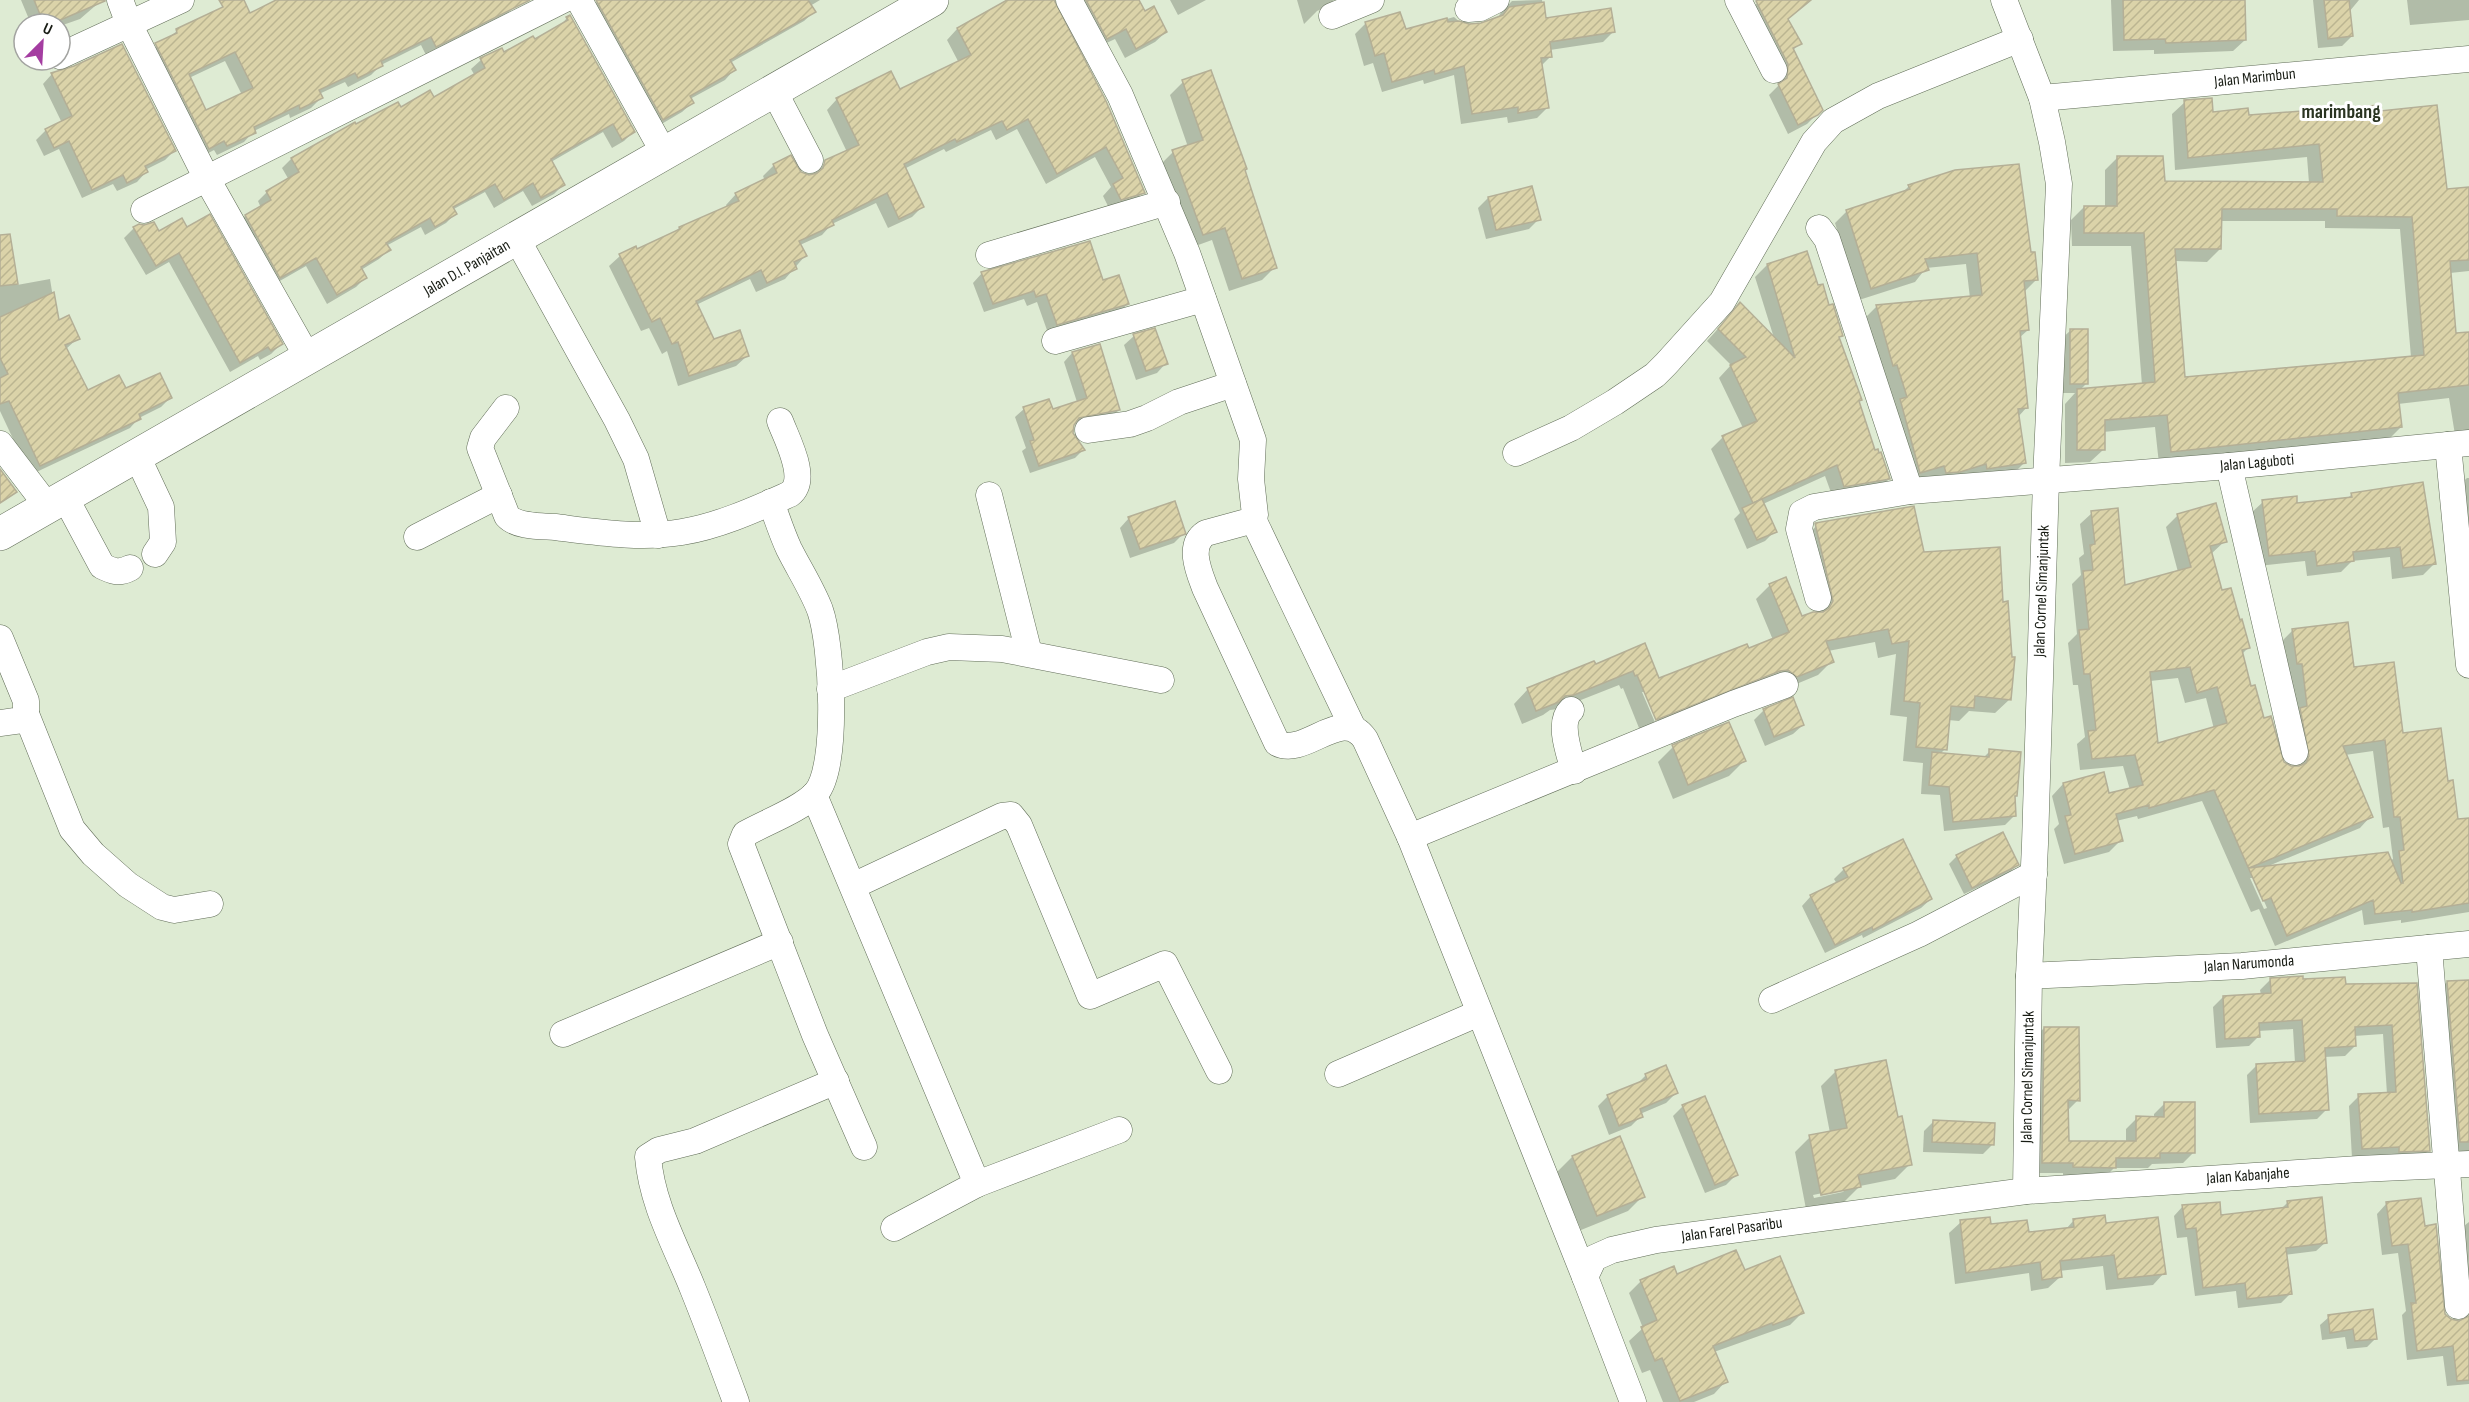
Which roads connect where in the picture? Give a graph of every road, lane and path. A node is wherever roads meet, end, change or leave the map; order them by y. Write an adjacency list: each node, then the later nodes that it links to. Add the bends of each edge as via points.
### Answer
1 (120, 0): 13 (street)
2 (181, 0): 13 (street)
3 (563, 0): 22 (street)
4 (579, 0): 20 (street)
5 (932, 0): 18 (main road, Jalan D.I. Panjaitan)
6 (1069, 0): 23 (street, via 1120,95)
7 (1371, 0): 12 (street)
8 (1496, 0): 11 (street)
9 (1738, 0): 17 (street)
10 (2004, 0): 14 (street, Jalan Cornel Simanjuntak)
11 (1468, 9)
12 (1332, 16)
13 (129, 24): 15 (street); 22 (street)
14 (2020, 39): 19 (street, Jalan Cornel Simanjuntak); 37 (street, via 1878,96 1833,121 1814,142 1722,302 1666,364 1615,402)
15 (72, 50)
16 (2469, 59): 19 (street, Jalan Marimbun)
17 (1774, 70)
18 (774, 91): 20 (main road, Jalan D.I. Panjaitan); 21 (street)
19 (2042, 98): 40 (street, Jalan Cornel Simanjuntak, via 2059,184)
20 (664, 153): 26 (main road, Jalan D.I. Panjaitan)
21 (810, 160)
22 (207, 179): 24 (street); 30 (street)
23 (1167, 202): 27 (street); 28 (street)
24 (144, 210)
25 (1819, 228): 41 (street, via 1827,238)
26 (517, 239): 30 (main road, Jalan D.I. Panjaitan); 48 (street, via 636,459)
27 (989, 255)
28 (1203, 299): 29 (street); 31 (street)
29 (1055, 341)
30 (308, 358): 38 (main road, Jalan D.I. Panjaitan)
31 (1233, 384): 34 (street, via 1130,424); 46 (street, via 1253,440)
32 (506, 408): 42 (street, via 480,448)
33 (780, 421): 45 (street, via 798,482 790,494)
34 (1088, 430)
35 (0, 444): 44 (street)
36 (2458, 444): 39 (street, Jalan Laguboti); 55 (street)
37 (1516, 453)
38 (137, 456): 44 (main road, Jalan D.I. Panjaitan); 50 (street, via 161,507 163,542)
39 (2229, 466): 40 (street, Jalan Laguboti); 63 (street)
40 (2046, 480): 41 (street, Jalan Laguboti); 67 (street, Jalan Cornel Simanjuntak)
41 (1910, 491): 52 (street, Jalan Laguboti, via 1814,507 1802,513 1799,529)
42 (499, 495): 48 (street, via 507,516 517,522); 49 (street)
43 (989, 495): 54 (street)
44 (57, 502): 47 (main road, Jalan D.I. Panjaitan); 51 (street, via 102,566 113,571)
45 (771, 502): 48 (street, via 701,528); 58 (street, via 826,630)
46 (1253, 519): 62 (street); 62 (street, via 1202,535 1196,545 1197,566 1274,740 1293,746 1342,727)
47 (0, 534)
48 (658, 535)
49 (417, 537)
50 (155, 554)
51 (130, 568)
52 (1818, 598)
53 (0, 638): 60 (street, via 26,701)
54 (1029, 653): 56 (street); 58 (street, via 949,647)
55 (2469, 665)
56 (1161, 680)
57 (1785, 685): 64 (street)
58 (830, 689): 65 (street, via 828,758 822,784)
59 (1571, 710): 64 (street, via 1564,727)
60 (26, 714): 61 (street, via 22,720); 69 (street, via 72,829 87,847 119,879 152,902 174,910)
61 (0, 723)
62 (1353, 728): 66 (street, via 1365,739)
63 (2295, 752)
64 (1574, 771): 66 (street)
65 (814, 795): 68 (street); 70 (street, via 745,834 741,840 742,852)
66 (1410, 837): 75 (street)
67 (2034, 874): 73 (street, Jalan Cornel Simanjuntak); 74 (street, via 1919,934)
68 (853, 886): 77 (street, via 1011,814 1090,996 1165,964); 83 (street)
69 (210, 904)
70 (780, 942): 76 (street); 79 (street)
71 (2469, 944): 72 (street, Jalan Narumonda)
72 (2429, 948): 73 (street, Jalan Narumonda, via 2241,966); 82 (street)
73 (2029, 976): 84 (street, Jalan Cornel Simanjuntak)
74 (1772, 1000)
75 (1479, 1013): 78 (street); 86 (street)
76 (562, 1034)
77 (1219, 1071)
78 (1338, 1074)
79 (836, 1081): 81 (street); 88 (street, via 648,1157 662,1217)
80 (1119, 1130): 83 (street)
81 (864, 1147)
82 (2457, 1164): 84 (street, Jalan Kabanjahe); 87 (street)
83 (977, 1184): 85 (street)
84 (2026, 1191): 86 (street, Jalan Farel Pasaribu, via 1630,1245 1594,1258)
85 (894, 1228)
86 (1585, 1277): 89 (street)
87 (2458, 1306)
88 (736, 1402)
89 (1634, 1402)

